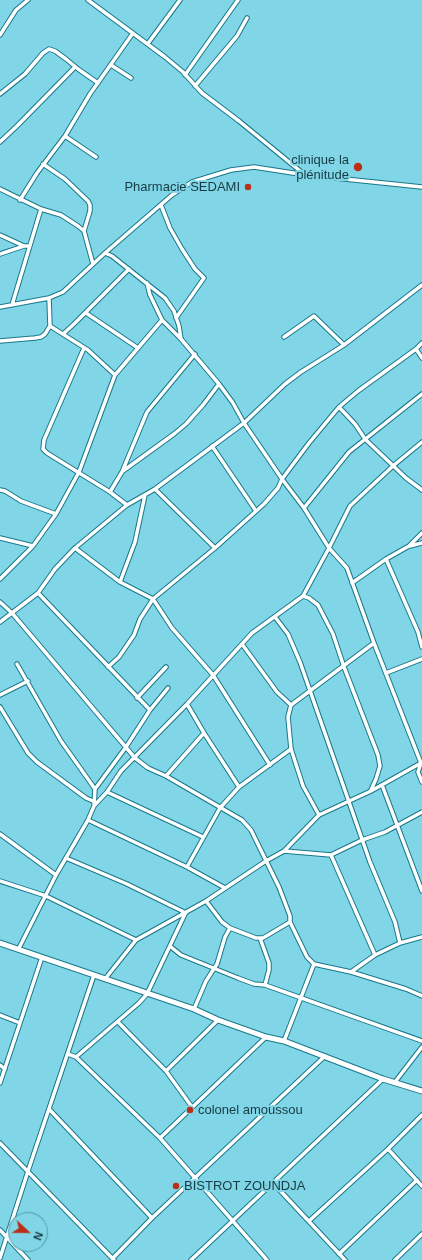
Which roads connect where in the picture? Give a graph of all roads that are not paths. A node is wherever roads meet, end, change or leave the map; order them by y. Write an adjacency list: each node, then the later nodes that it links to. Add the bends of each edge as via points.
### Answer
1 (28, 0): 7 (street, via 16,10)
2 (88, 0): 6 (street)
3 (180, 0): 8 (street)
4 (238, 0): 11 (street)
5 (247, 18): 14 (street, via 237,36)
6 (133, 33): 9 (street); 11 (street)
7 (0, 34)
8 (149, 42)
9 (111, 65): 12 (street); 13 (street)
10 (76, 67): 13 (street); 15 (street, via 49,49 25,74); 17 (street)
11 (185, 75): 14 (street)
12 (130, 78)
13 (98, 83): 16 (street)
14 (195, 86): 20 (street)
15 (0, 94)
16 (65, 136): 18 (street); 19 (street)
17 (0, 142)
18 (96, 157)
19 (43, 164): 23 (street); 26 (street, via 65,179 88,201 90,211)
20 (306, 175): 21 (street); 24 (street, via 254,167 231,170 192,182)
21 (422, 187)
22 (0, 189): 23 (street)
23 (20, 200): 25 (street)
24 (161, 205): 30 (street); 40 (street, via 182,249 204,278)
25 (41, 209): 26 (street, via 67,218); 29 (street)
26 (84, 231): 32 (street)
27 (0, 235): 28 (street)
28 (24, 246): 29 (street); 31 (street)
29 (29, 246): 37 (street)
30 (105, 253): 32 (street); 33 (street)
31 (0, 254)
32 (93, 264): 36 (street, via 63,292)
33 (129, 269): 34 (street); 39 (street)
34 (147, 283): 40 (street, via 165,298); 41 (street)
35 (422, 285): 48 (street)
36 (49, 298): 37 (street); 42 (street)
37 (12, 305): 38 (street)
38 (0, 307)
39 (86, 313): 43 (street); 50 (street)
40 (176, 318): 45 (street)
41 (162, 320): 45 (street); 50 (street)
42 (50, 326): 43 (street); 46 (street, via 41,337)
43 (62, 334): 49 (street)
44 (284, 337): 48 (street, via 314,316)
45 (181, 339): 52 (street)
46 (0, 341)
47 (422, 342): 51 (street)
48 (344, 345): 58 (street, via 285,384)
49 (84, 348): 54 (street); 63 (street, via 44,440 43,449)
50 (138, 348): 54 (street)
51 (416, 349): 53 (street); 57 (street)
52 (195, 354): 55 (street); 64 (street, via 147,412)
53 (422, 358)
54 (115, 375): 63 (street)
55 (219, 384): 58 (street); 64 (street, via 186,424)
56 (422, 394): 59 (street)
57 (339, 407): 59 (street); 65 (street)
58 (244, 423): 61 (street); 65 (street)
59 (365, 439): 62 (street); 72 (street, via 349,452)
60 (422, 442): 62 (street)
61 (212, 446): 66 (street); 73 (street)
62 (394, 465): 68 (street); 82 (street, via 350,506)
63 (79, 472): 69 (street); 74 (street)
64 (122, 472): 69 (street)
65 (282, 479): 72 (street); 73 (street, via 278,488)
66 (155, 489): 70 (street); 81 (street)
67 (0, 490): 74 (street)
68 (422, 490)
69 (110, 492): 71 (street)
70 (145, 495): 71 (street); 85 (street, via 135,542)
71 (127, 505): 80 (street)
72 (304, 508): 82 (street)
73 (256, 511): 81 (street)
74 (56, 514): 78 (street)
75 (422, 533): 79 (street)
76 (0, 538): 78 (street)
77 (422, 543): 79 (street)
78 (33, 546): 84 (street)
79 (409, 546): 83 (street)
80 (75, 548): 85 (street); 87 (street, via 55,569)
81 (215, 548): 89 (street)
82 (329, 548): 86 (street, via 347,568); 88 (street)
83 (386, 559): 86 (street); 95 (street)
84 (0, 579)
85 (120, 582): 89 (street)
86 (352, 583): 96 (street)
87 (38, 593): 91 (street); 101 (street)
88 (303, 596): 92 (street); 103 (street, via 318,605 333,634)
89 (153, 599): 101 (street, via 140,618 134,635 119,657); 105 (street, via 172,628)
90 (0, 602): 91 (street)
91 (12, 613): 93 (street); 116 (street)
92 (275, 617): 97 (street, via 252,633); 108 (street, via 288,634)
93 (0, 622)
94 (422, 628): 95 (street)
95 (418, 632): 98 (street)
96 (374, 643): 103 (street); 104 (street)
97 (242, 644): 105 (street); 112 (street, via 277,692)
98 (422, 647)
99 (422, 659): 104 (street)
100 (17, 664): 106 (street)
101 (108, 667): 110 (street)
102 (166, 667): 110 (street)
103 (344, 667): 108 (street); 126 (street, via 378,755 380,766)
104 (386, 673): 119 (street)
105 (213, 675): 111 (street); 120 (street)
106 (28, 681): 109 (street); 125 (street, via 61,741)
107 (168, 688): 114 (street)
108 (310, 691): 112 (street); 129 (street)
109 (0, 695)
110 (137, 698): 114 (street)
111 (187, 704): 115 (street); 118 (street)
112 (291, 705): 117 (street, via 288,717)
113 (0, 706): 128 (street, via 28,753 86,798)
114 (150, 710): 116 (street)
115 (204, 733): 121 (street); 124 (street)
116 (126, 747): 118 (street); 125 (street)
117 (291, 749): 120 (street); 133 (street, via 303,786)
118 (135, 758): 121 (street, via 148,768); 127 (street, via 121,771)
119 (422, 762): 122 (street, via 418,772); 123 (street)
120 (270, 765): 124 (street)
121 (166, 776): 131 (street)
122 (422, 782)
123 (382, 785): 126 (street); 135 (street)
124 (239, 787): 131 (street)
125 (95, 789): 128 (street)
126 (371, 791): 129 (street)
127 (107, 792): 130 (street); 137 (street)
128 (95, 802): 130 (street)
129 (348, 802): 133 (street); 138 (street)
130 (94, 806): 134 (street)
131 (220, 808): 137 (street); 142 (street, via 247,825)
132 (422, 812): 135 (street)
133 (319, 815): 139 (street)
134 (88, 820): 141 (street); 143 (street)
135 (397, 825): 138 (street); 147 (street)
136 (0, 834): 144 (street)
137 (203, 838): 143 (street)
138 (362, 840): 140 (street); 157 (street, via 395,922)
139 (284, 851): 140 (street); 142 (street)
140 (332, 855): 160 (street)
141 (66, 858): 144 (street); 150 (street)
142 (266, 861): 146 (street); 151 (street, via 279,887)
143 (187, 868): 146 (street)
144 (56, 876): 148 (street)
145 (0, 881): 148 (street)
146 (225, 888): 149 (street)
147 (422, 891)
148 (46, 896): 155 (street); 159 (street)
149 (206, 901): 150 (street); 152 (street)
150 (186, 913): 155 (street); 158 (street)
151 (290, 922): 154 (street); 162 (street, via 307,957)
152 (230, 928): 154 (street); 163 (street)
153 (422, 937): 157 (street)
154 (260, 938): 167 (street, via 269,963)
155 (136, 940): 166 (street)
156 (0, 943): 159 (street)
157 (400, 943): 160 (street)
158 (170, 947): 163 (street, via 181,955); 168 (street)
159 (19, 948): 161 (street)
160 (375, 955): 164 (street)
161 (42, 957): 165 (street); 175 (street)
162 (314, 964): 164 (street); 170 (street)
163 (214, 969): 167 (street); 171 (street)
164 (350, 972): 169 (street)
165 (94, 975): 166 (street); 180 (street)
166 (104, 979): 168 (street)
167 (266, 986): 170 (street)
168 (147, 994): 171 (street); 174 (street)
169 (422, 996)
170 (301, 998): 177 (street); 178 (street)
171 (194, 1009): 173 (street)
172 (0, 1015): 175 (street)
173 (218, 1020): 176 (street); 185 (street)
174 (118, 1022): 182 (street); 185 (street)
175 (20, 1023): 184 (street)
176 (266, 1037): 177 (street); 190 (street)
177 (284, 1041): 181 (street)
178 (422, 1041)
179 (422, 1047): 187 (street)
180 (68, 1054): 182 (street); 191 (street)
181 (325, 1056): 186 (street); 197 (street)
182 (76, 1057): 193 (street)
183 (0, 1065): 184 (street)
184 (5, 1070): 188 (street)
185 (166, 1071): 190 (street)
186 (383, 1078): 187 (street); 199 (street)
187 (395, 1082): 189 (street)
188 (0, 1083)
189 (422, 1091)
190 (192, 1107): 193 (street)
191 (49, 1109): 196 (street); 201 (street)
192 (422, 1115): 195 (street)
193 (160, 1138): 197 (street)
194 (0, 1143): 196 (street)
195 (388, 1149): 198 (street); 203 (street)
196 (28, 1171): 206 (street); 209 (street)
197 (196, 1178): 201 (street); 202 (street)
198 (417, 1180): 200 (street); 207 (street)
199 (272, 1183): 202 (street); 203 (street)
200 (422, 1186)
201 (152, 1218): 209 (street)
202 (233, 1220): 211 (street); 212 (street)
203 (309, 1221): 207 (street)
204 (0, 1230): 206 (street)
205 (422, 1234): 214 (street)
206 (7, 1237): 208 (street); 210 (street)
207 (339, 1254): 213 (street)
208 (0, 1258)
209 (113, 1259)
210 (28, 1260)
211 (191, 1260)
212 (267, 1260)
213 (345, 1260)
214 (395, 1260)

